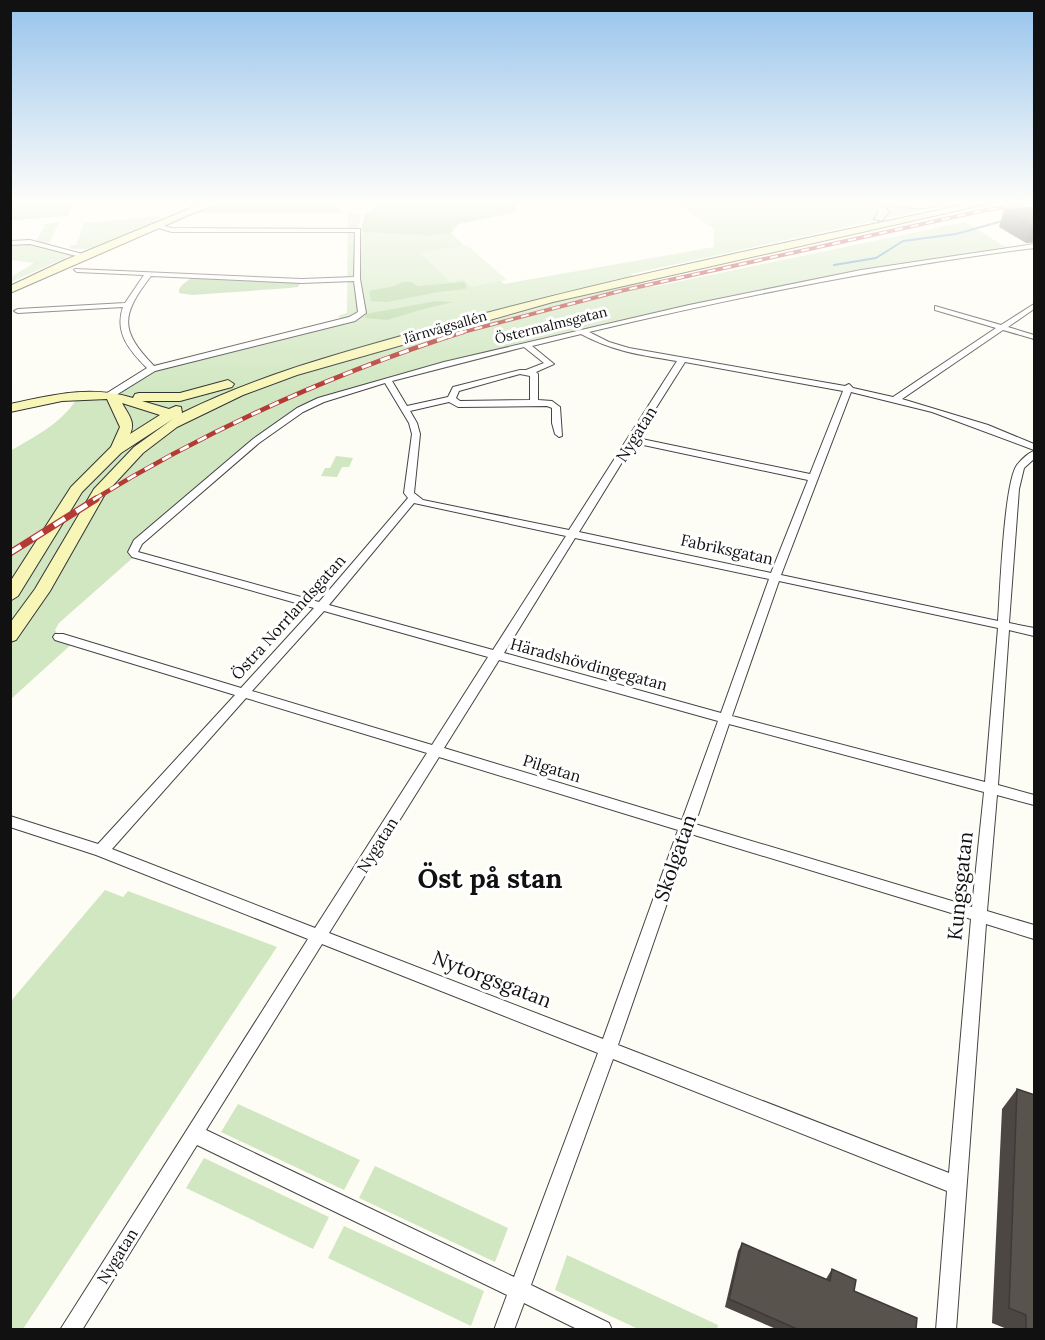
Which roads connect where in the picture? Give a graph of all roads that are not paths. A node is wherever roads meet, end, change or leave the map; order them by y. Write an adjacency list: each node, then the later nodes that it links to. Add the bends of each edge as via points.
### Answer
1 (64, 265): 9 (main road)
2 (357, 265): 8 (street)
3 (678, 265): 22 (main road, Järnvägsallén, via 495,306)
4 (699, 265): 30 (main road, Järnvägsallén, via 502,310 292,372)
5 (918, 265): 15 (street, Östermalmsgatan, via 743,295)
6 (77, 270): 7 (street)
7 (149, 273): 8 (street, via 302,281); 10 (street)
8 (357, 279): 19 (street, via 362,313 358,317)
9 (10, 290)
10 (126, 305): 13 (street); 19 (street, via 123,321 130,343)
11 (1035, 306): 14 (street)
12 (938, 308): 14 (street)
13 (18, 311)
14 (1003, 328): 16 (street); 26 (street)
15 (582, 331): 17 (street, Östermalmsgatan); 18 (street, via 621,349)
16 (1035, 337)
17 (526, 345): 20 (street, via 550,364); 21 (street, Östermalmsgatan)
18 (682, 360): 23 (street); 32 (street, Nygatan)
19 (152, 369): 24 (street)
20 (529, 372): 25 (street, via 456,388); 27 (street, via 534,374)
21 (388, 381): 29 (street); 39 (street, Östermalmsgatan, via 300,410 256,441 138,542 133,552)
22 (228, 384): 24 (main road, via 180,397); 30 (main road, Järnvägsallén)
23 (849, 387): 26 (street); 36 (street, Skolgatan)
24 (111, 396): 28 (main road, via 62,397); 30 (main road); 34 (main road, via 127,427)
25 (451, 399): 27 (street, via 458,404); 29 (street)
26 (896, 399): 33 (street)
27 (534, 403): 31 (street, via 556,406)
28 (10, 408)
29 (405, 409): 37 (street, via 416,434 409,493)
30 (177, 416): 34 (main road, Järnvägsallén); 45 (main road, Järnvägsallén, via 99,492 42,591)
31 (559, 434)
32 (632, 440): 36 (street); 38 (street, Nygatan)
33 (1035, 447)
34 (116, 450): 41 (main road, Järnvägsallén, via 76,490)
35 (1035, 454): 43 (street, Kungsgatan, via 1017,473)
36 (814, 478): 40 (street, Skolgatan)
37 (413, 498): 38 (street, Fabriksgatan); 42 (street, Östra Norrlandsgatan)
38 (574, 533): 40 (street, Fabriksgatan); 47 (street, Nygatan)
39 (136, 555): 42 (street, Häradshövdingegatan)
40 (775, 576): 43 (street, Fabriksgatan); 49 (street, Skolgatan)
41 (10, 596)
42 (322, 606): 47 (street, Häradshövdingegatan); 48 (street, Östra Norrlandsgatan)
43 (1004, 626): 44 (street, Fabriksgatan); 51 (street, Kungsgatan)
44 (1035, 632)
45 (10, 636)
46 (59, 637): 48 (street, Pilgatan)
47 (496, 656): 49 (street, Häradshövdingegatan); 50 (street, Nygatan)
48 (243, 692): 50 (street, Pilgatan); 55 (street, Östra Norrlandsgatan)
49 (724, 718): 51 (street, Häradshövdingegatan); 54 (street, Skolgatan)
50 (436, 750): 54 (street, Pilgatan); 58 (street, Nygatan)
51 (991, 788): 52 (street, Häradshövdingegatan); 56 (street, Kungsgatan)
52 (1035, 800)
53 (10, 821): 55 (street, Nytorgsgatan)
54 (686, 827): 56 (street, Pilgatan); 59 (street, Skolgatan)
55 (101, 852): 58 (street, Nytorgsgatan)
56 (978, 915): 57 (street, Pilgatan); 61 (street, Kungsgatan)
57 (1035, 932)
58 (320, 936): 59 (street, Nytorgsgatan); 60 (street, Nygatan)
59 (608, 1049): 61 (street, Nytorgsgatan); 62 (street, Skolgatan)
60 (194, 1134): 62 (street); 63 (street, Nygatan)
61 (956, 1185): 66 (street, Kungsgatan)
62 (519, 1289): 64 (street, Skolgatan); 65 (street)
63 (70, 1329)
64 (504, 1329)
65 (602, 1329)
66 (946, 1329)

